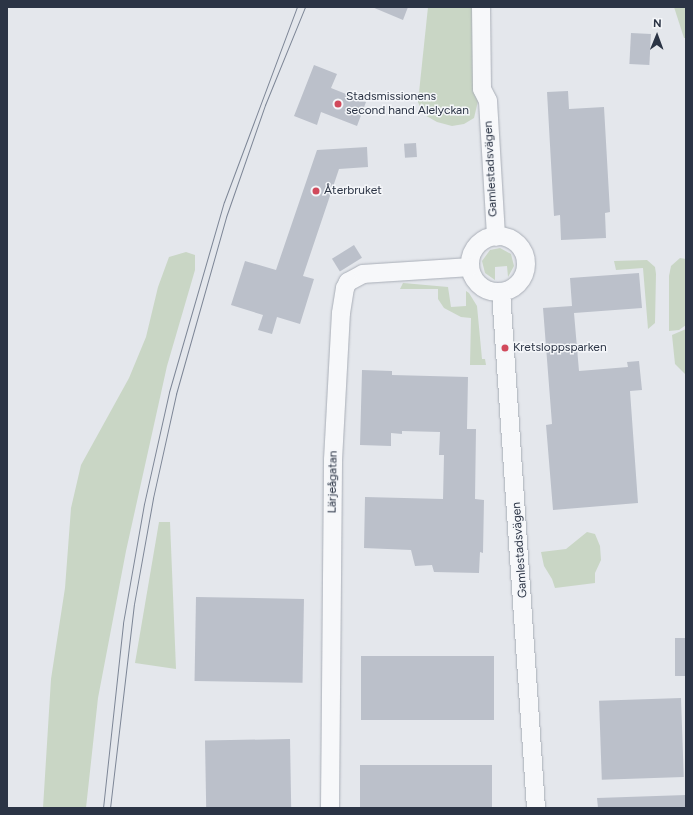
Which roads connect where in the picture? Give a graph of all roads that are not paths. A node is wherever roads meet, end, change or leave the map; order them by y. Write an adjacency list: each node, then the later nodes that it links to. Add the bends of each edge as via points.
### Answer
1 (481, 7): 3 (street, Gamlestadsvägen, via 482,88)
2 (491, 7): 3 (street, Gamlestadsvägen, via 492,89)
3 (488, 101): 4 (street, Gamlestadsvägen)
4 (496, 237): 5 (street, via 485,240 476,247 471,256); 6 (street, via 514,242 521,250 525,261 519,281)
5 (470, 267): 6 (street, via 475,280 482,287); 7 (street, Lärjeågatan, via 363,274 348,282 345,288 341,313 333,456)
6 (501, 292): 8 (street, Gamlestadsvägen)
7 (330, 808)
8 (536, 808)

